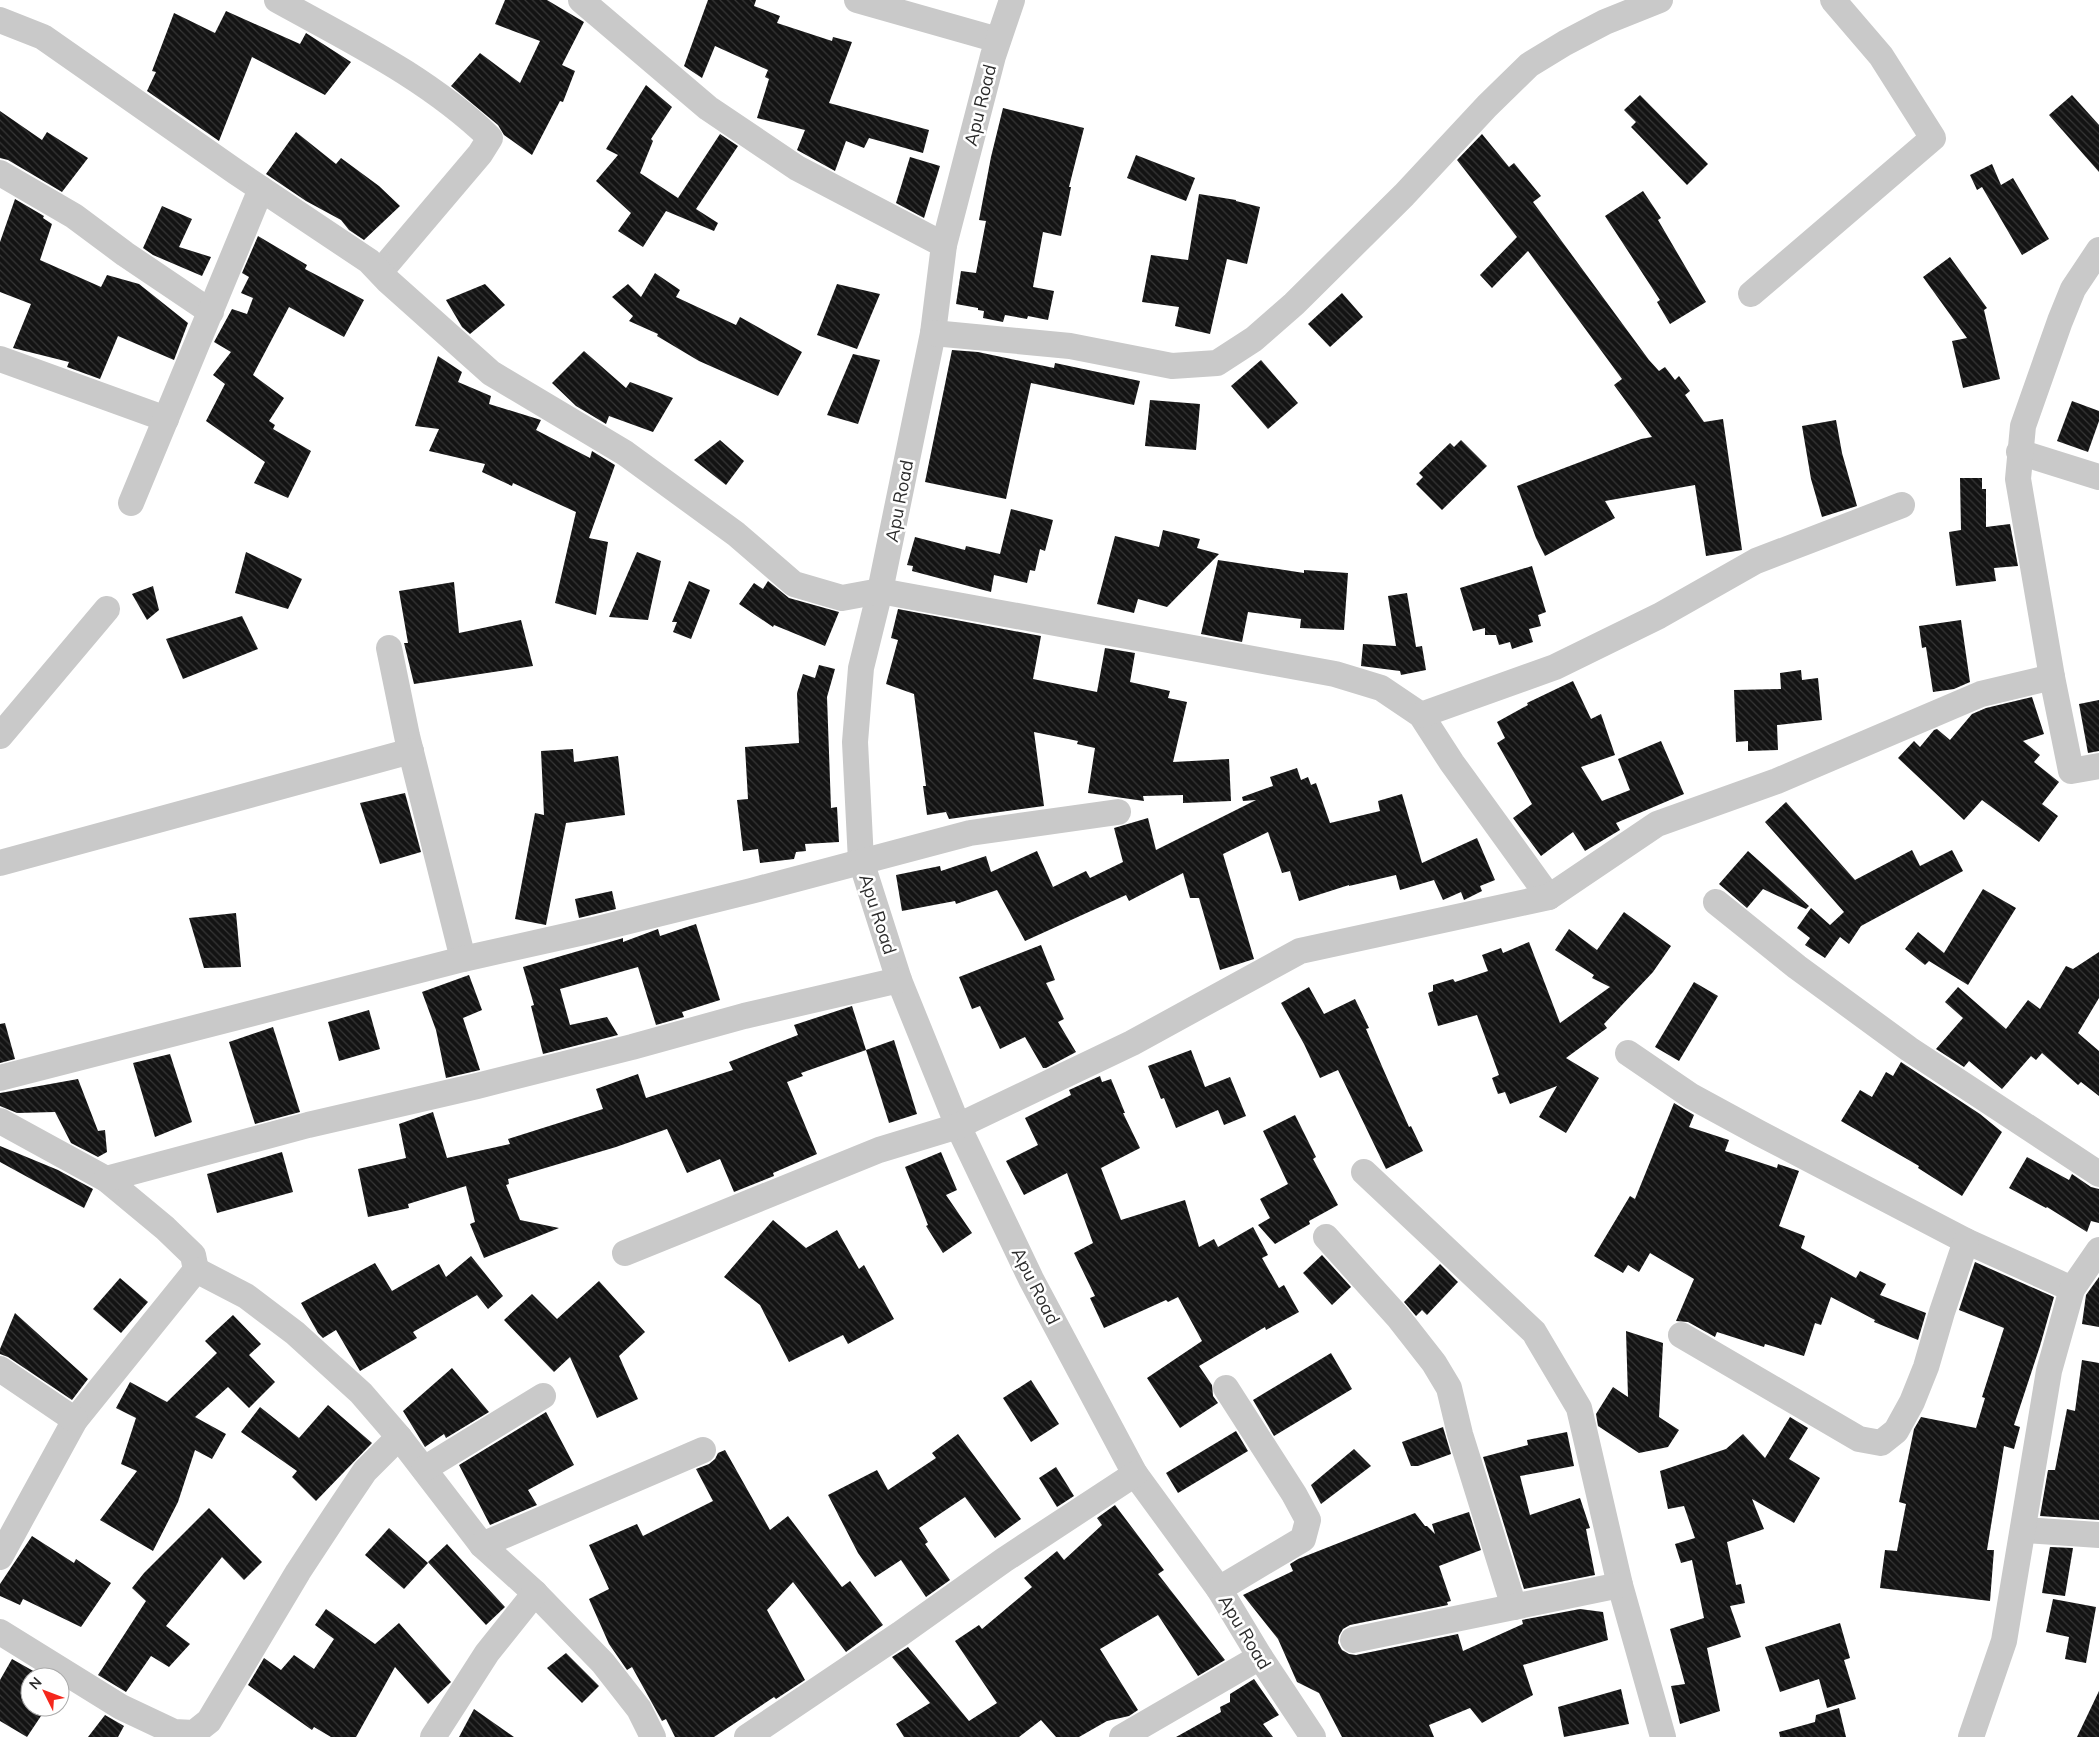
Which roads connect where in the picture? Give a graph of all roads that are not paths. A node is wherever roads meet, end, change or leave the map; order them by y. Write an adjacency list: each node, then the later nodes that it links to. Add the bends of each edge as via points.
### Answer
1 (278, 0): 13 (street, via 416,78 468,116 490,138)
2 (581, 0): 11 (street, via 708,108 788,162)
3 (857, 0): 8 (street)
4 (1012, 0): 8 (street, Apu Road)
5 (1660, 0): 16 (street, via 1605,22 1529,66 1294,304 1254,339 1217,363 1172,366 1070,346)
6 (1833, 0): 14 (street, via 1881,56 1933,138)
7 (0, 20): 10 (street, via 43,36)
8 (998, 40): 11 (street, Apu Road)
9 (0, 173): 15 (street, via 74,216)
10 (261, 189): 13 (street, via 369,261); 15 (street)
11 (944, 245): 16 (street, Apu Road)
12 (2099, 250): 19 (street, via 2073,290 2060,321 2023,426)
13 (380, 272): 23 (street, via 491,373 625,453 736,534 794,584 842,598)
14 (1751, 294)
15 (211, 312): 18 (street)
16 (933, 332): 23 (street, Apu Road)
17 (0, 359): 18 (street)
18 (166, 420): 21 (street)
19 (2019, 452): 20 (street); 26 (street, via 2018,479)
20 (2099, 477)
21 (131, 503)
22 (1902, 505): 27 (street, via 1756,561 1659,616 1555,667)
23 (880, 591): 27 (street, via 1335,674 1381,688); 32 (street, Apu Road, via 861,668 854,742)
24 (108, 609): 28 (street)
25 (389, 648): 29 (street)
26 (2052, 677): 30 (street, via 2071,771); 34 (street, via 1981,694 1777,781 1657,824)
27 (1421, 715): 34 (street)
28 (0, 736)
29 (411, 751): 33 (street); 36 (street)
30 (2099, 766)
31 (1118, 812): 32 (street, via 970,833)
32 (861, 861): 36 (street); 37 (street, Apu Road)
33 (0, 863)
34 (1549, 897): 41 (street, via 1300,951 1132,1043)
35 (1716, 902): 43 (street, via 1909,1049)
36 (463, 959): 39 (street)
37 (899, 980): 41 (street, Apu Road); 44 (street, via 308,1125)
38 (1628, 1053): 46 (street, via 1691,1096)
39 (0, 1078)
40 (0, 1121): 44 (street)
41 (958, 1126): 48 (street, via 879,1150); 59 (street, Apu Road, via 1031,1279)
42 (1364, 1172): 64 (street, via 1534,1332 1579,1408)
43 (2099, 1174)
44 (106, 1179): 49 (street, via 193,1255)
45 (1326, 1237): 67 (street, via 1398,1317 1449,1388 1460,1434)
46 (1966, 1241): 50 (street); 51 (street, via 1912,1402 1896,1431 1881,1443 1859,1439)
47 (2099, 1250): 50 (street)
48 (625, 1253)
49 (196, 1270): 55 (street); 56 (street, via 246,1296 295,1333 361,1393)
50 (2072, 1289): 60 (street, via 2049,1370)
51 (1681, 1335)
52 (0, 1369): 55 (street)
53 (1226, 1388): 65 (street, via 1308,1520 1303,1539)
54 (543, 1396): 58 (street)
55 (75, 1420): 63 (street)
56 (399, 1437): 58 (street); 68 (street, via 365,1471 298,1572 209,1721 194,1733 174,1732 121,1707)
57 (703, 1450): 62 (street)
58 (424, 1469): 62 (street)
59 (1135, 1474): 65 (street, Apu Road); 73 (street)
60 (2024, 1530): 61 (street); 77 (street, via 2004,1641)
61 (2099, 1535)
62 (482, 1545): 66 (street)
63 (0, 1557)
64 (1620, 1585): 67 (street); 76 (street)
65 (1219, 1589): 70 (street, Apu Road)
66 (535, 1593): 71 (street, via 488,1654); 72 (street, via 603,1663 639,1709)
67 (1514, 1607): 69 (street)
68 (0, 1632)
69 (1353, 1640)
70 (1260, 1657): 74 (street); 75 (street, Apu Road)
71 (432, 1737)
72 (653, 1737)
73 (747, 1737)
74 (1122, 1737)
75 (1313, 1737)
76 (1663, 1737)
77 (1971, 1737)

